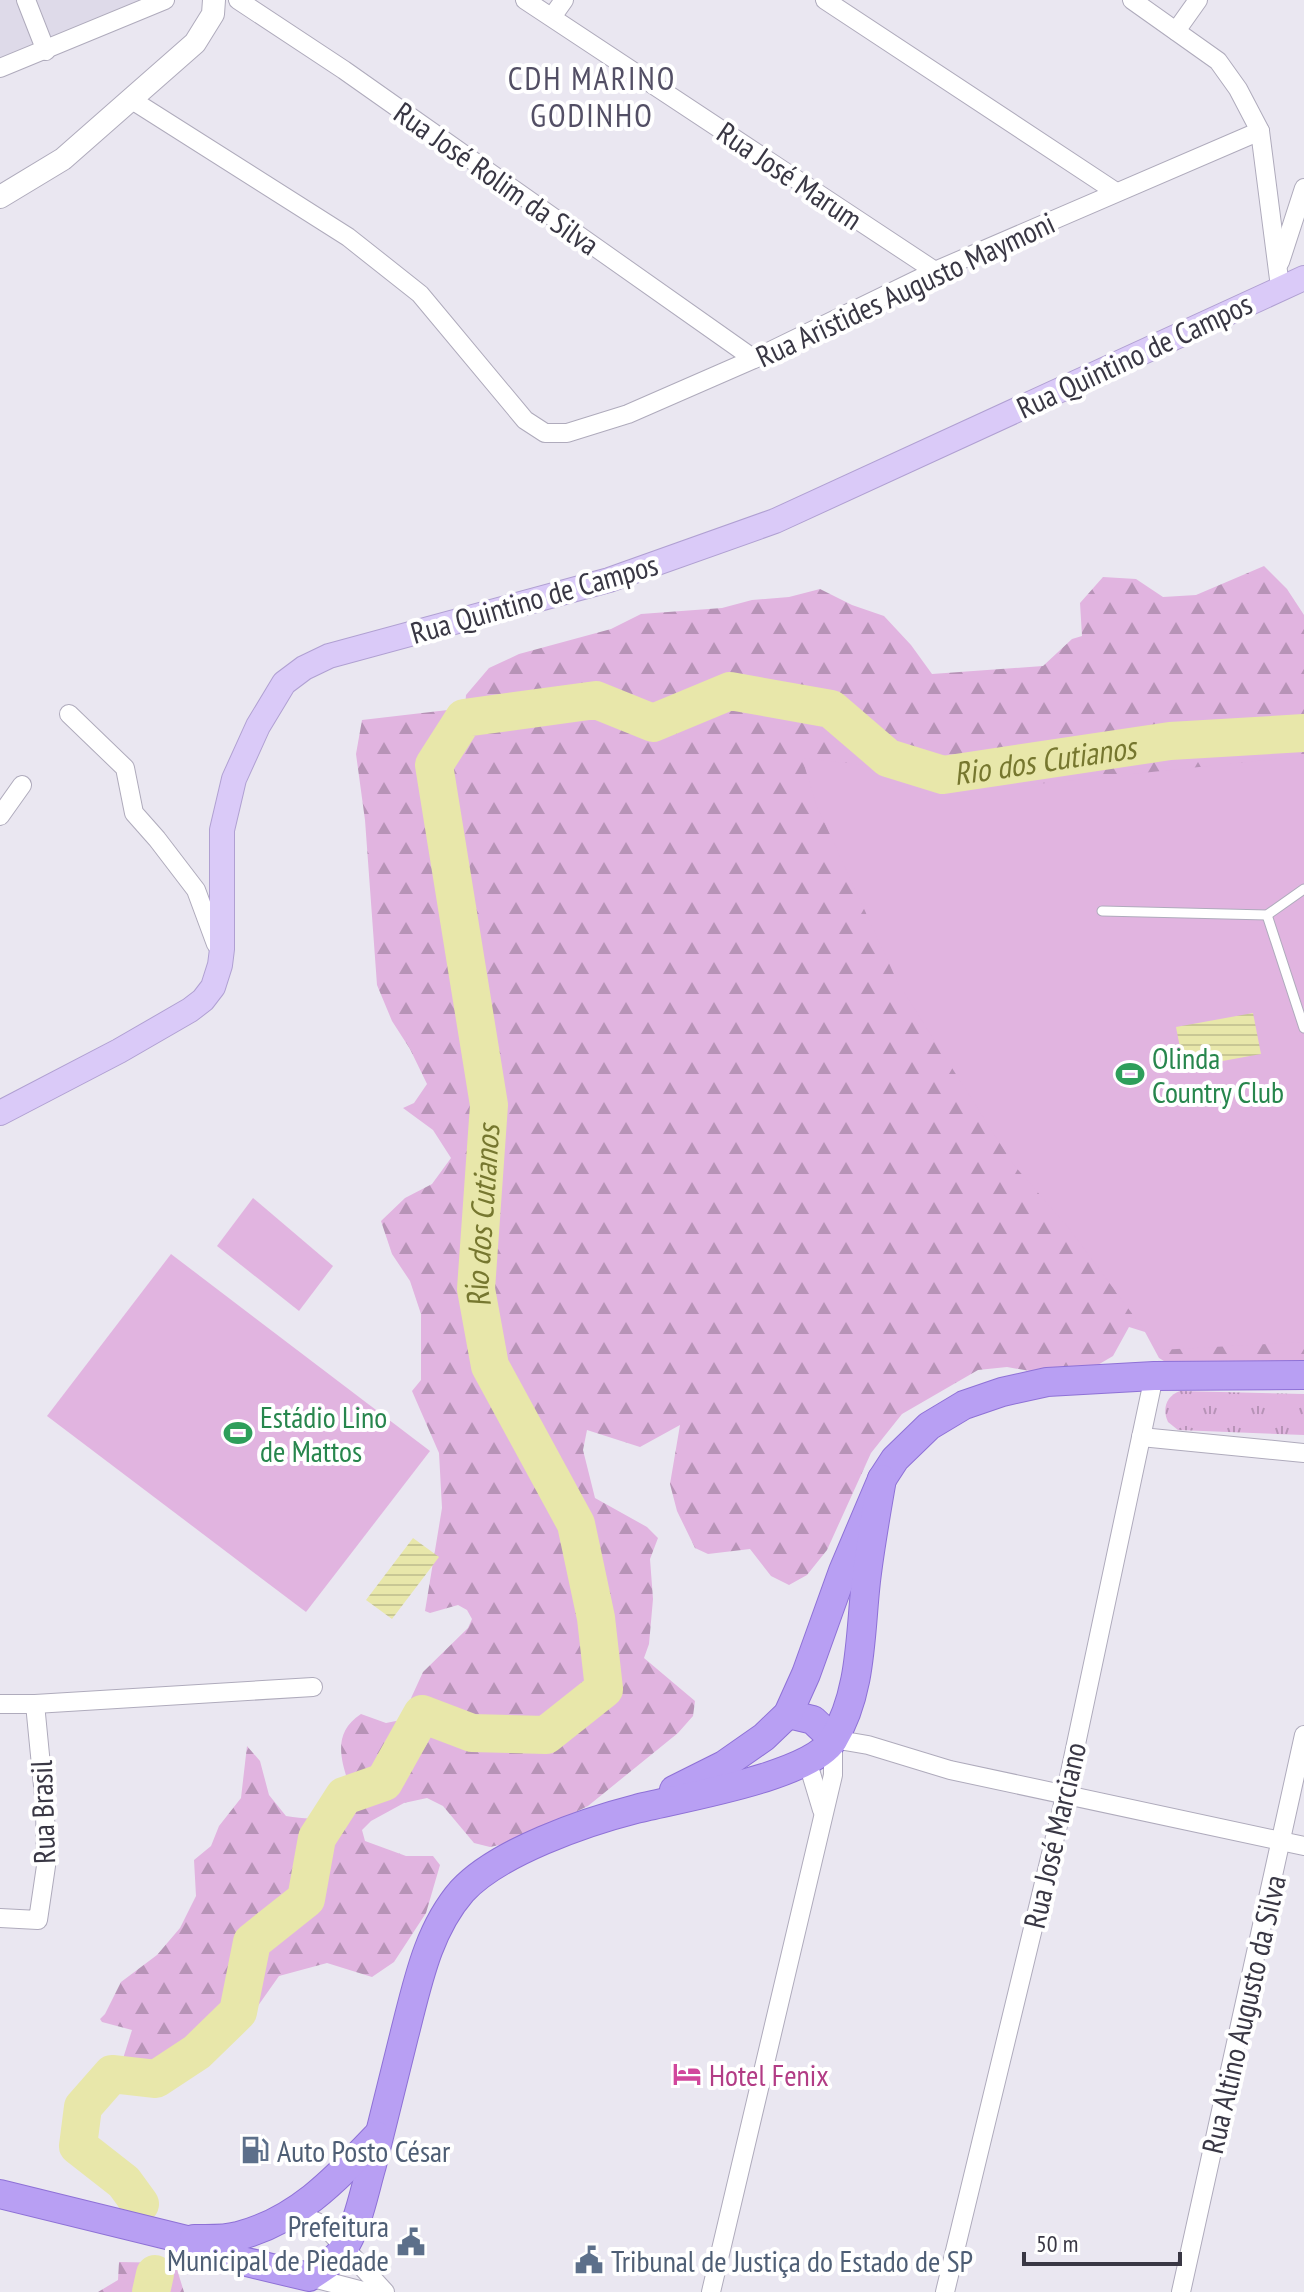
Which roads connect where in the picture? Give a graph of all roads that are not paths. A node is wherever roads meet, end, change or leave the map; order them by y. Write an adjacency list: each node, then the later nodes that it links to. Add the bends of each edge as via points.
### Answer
1 (26, 0): 12 (street)
2 (165, 0): 12 (street)
3 (214, 0): 14 (street, via 213,14 195,43)
4 (238, 0): 22 (street, Rua José Rolim da Silva)
5 (525, 0): 10 (street, Rua José Marum)
6 (564, 0): 10 (street)
7 (825, 0): 17 (street)
8 (1132, 0): 11 (street)
9 (1198, 0): 11 (street)
10 (552, 17): 19 (street, Rua José Marum)
11 (1176, 31): 15 (street, via 1218,61)
12 (46, 51): 13 (street)
13 (0, 68)
14 (132, 100): 18 (street, via 63,159); 22 (street, Rua Aristides Augusto Maymoni, via 348,237 420,294 525,420 545,433 567,433 628,414)
15 (1260, 131): 17 (street, Rua Aristides Augusto Maymoni); 20 (street)
16 (1304, 188): 20 (street)
17 (1116, 192): 19 (street, Rua Aristides Augusto Maymoni)
18 (0, 197)
19 (935, 271): 22 (street, Rua Aristides Augusto Maymoni)
20 (1279, 278): 21 (main road, Rua Quintino de Campos); 29 (main road, Rua Quintino de Campos, via 775,521 609,580 329,656 304,668 284,683 258,726 227,800)
21 (1304, 278)
22 (754, 359)
23 (69, 714): 29 (street, via 125,768 134,813 196,890)
24 (22, 785): 25 (street)
25 (0, 816)
26 (1304, 889): 28 (lane)
27 (1102, 911): 28 (lane)
28 (1267, 915): 30 (lane)
29 (220, 965): 31 (main road, Rua Quintino de Campos, via 208,994 181,1016)
30 (1304, 1028)
31 (0, 1113)
32 (1304, 1375): 33 (main road)
33 (1154, 1376): 34 (street, Rua José Marciano); 36 (main road, via 1047,1382 964,1405 929,1426)
34 (1141, 1437): 35 (street); 44 (street, Rua José Marciano)
35 (1304, 1453)
36 (882, 1479): 40 (main road, via 806,1674); 42 (main road, via 858,1671)
37 (313, 1687): 39 (street)
38 (0, 1704): 39 (street)
39 (35, 1704): 49 (street, Rua Brasil, via 46,1866 38,1920)
40 (783, 1719): 42 (main road, via 813,1720); 43 (main road, via 785,1747); 45 (main road, via 724,1765)
41 (1304, 1735): 47 (street, Rua Altino Augusto da Silva)
42 (833, 1739): 43 (main road); 44 (street); 46 (street, via 833,1775)
43 (807, 1760): 45 (main road, via 714,1792); 46 (street)
44 (1065, 1796): 47 (street); 59 (street, Rua José Marciano)
45 (634, 1809): 50 (main road, via 499,1861 463,1891 435,1931)
46 (823, 1813): 58 (street)
47 (1281, 1840): 48 (street); 60 (street, Rua Altino Augusto da Silva)
48 (1304, 1846)
49 (0, 1918)
50 (380, 2132): 52 (main road, via 336,2180); 54 (main road)
51 (0, 2194): 53 (main road)
52 (295, 2213): 53 (main road, via 235,2237); 54 (street, via 317,2222)
53 (187, 2240): 55 (main road, via 234,2259)
54 (344, 2249): 55 (main road); 57 (street)
55 (309, 2277): 56 (street)
56 (367, 2292)
57 (385, 2292)
58 (711, 2292)
59 (945, 2292)
60 (1181, 2292)

